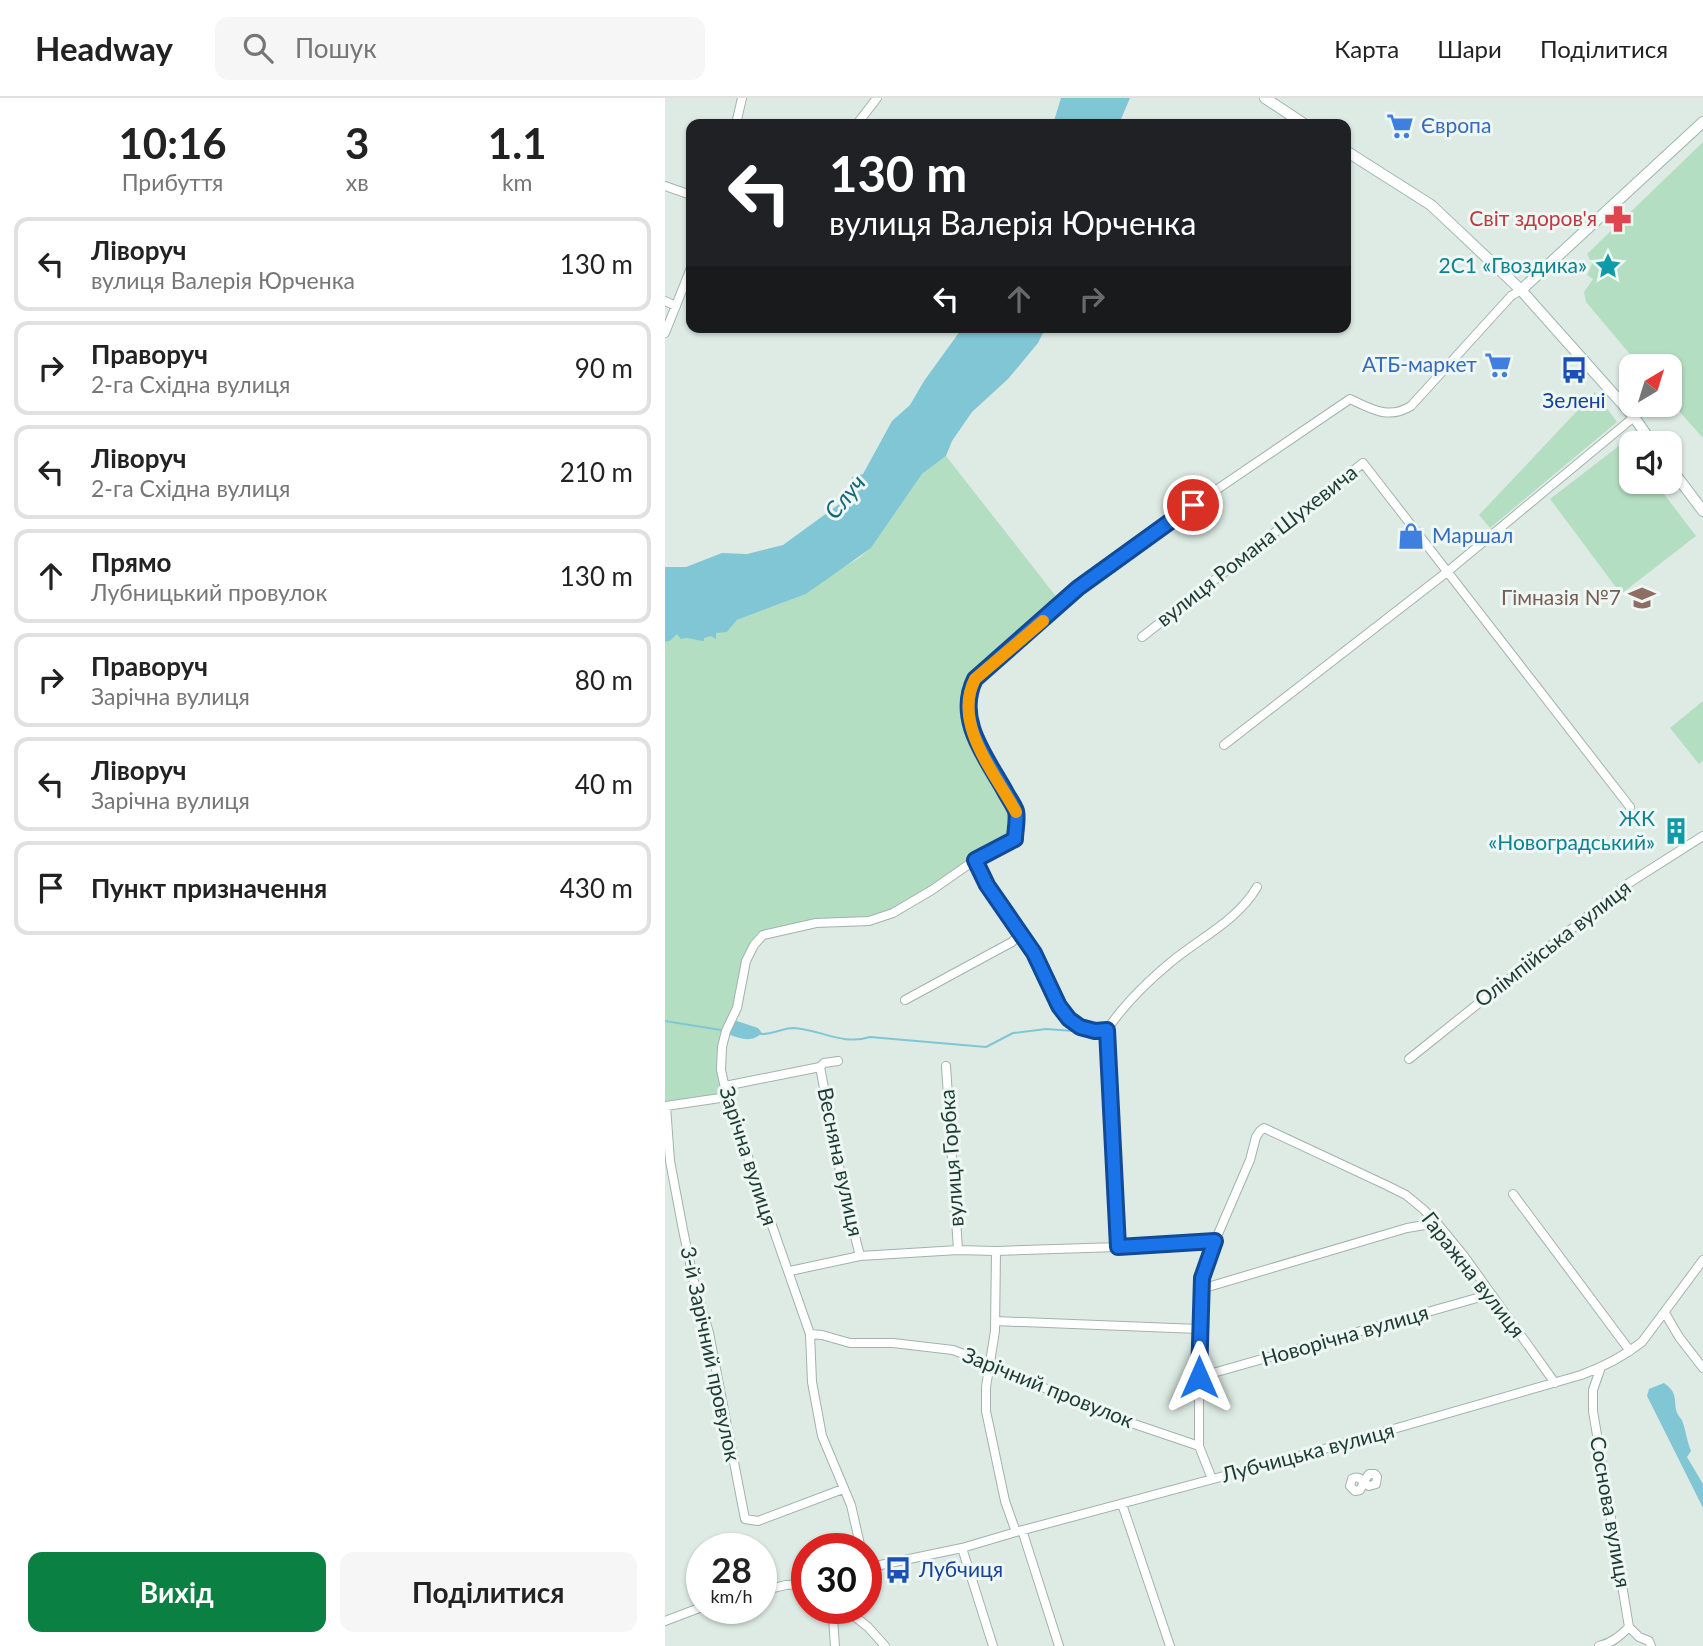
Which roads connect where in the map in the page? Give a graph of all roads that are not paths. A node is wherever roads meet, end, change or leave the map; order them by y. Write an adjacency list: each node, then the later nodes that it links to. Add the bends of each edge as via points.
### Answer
1 (742, 98): 4 (street)
2 (877, 98): 5 (street)
3 (1265, 98): 6 (main road)
4 (737, 119)
5 (861, 119)
6 (1296, 119)
7 (1703, 122): 12 (main road)
8 (1351, 154): 12 (main road, via 1431,205)
9 (665, 186): 10 (street)
10 (686, 193)
11 (686, 281): 14 (street)
12 (1521, 290): 16 (main road); 25 (street, Зарічна вулиця, via 1411,406 1388,413 1350,399 1095,575 975,679 969,691 970,723 1016,812 1015,839)
13 (665, 301): 14 (street)
14 (676, 306): 15 (street)
15 (665, 333)
16 (1634, 418): 17 (main road); 20 (street)
17 (1643, 431)
18 (1682, 483): 19 (main road)
19 (1703, 511)
20 (1447, 572): 21 (street, вулиця Романа Шухевича, via 1363,463); 22 (street); 23 (street, вулиця Романа Шухевича)
21 (1142, 638)
22 (1224, 745)
23 (1630, 807)
24 (1703, 836): 30 (street, Олімпійська вулиця, via 1629,883)
25 (975, 860): 27 (street); 34 (street, Зарічна вулиця, via 923,896 869,922 816,923 763,935 746,961 737,1008 722,1046)
26 (1257, 887): 29 (street, via 1231,918 1171,963 1120,1010)
27 (1020, 934): 28 (street); 29 (street, via 1069,1019 1080,1027)
28 (905, 1000)
29 (1107, 1030): 39 (street)
30 (1409, 1059)
31 (838, 1061): 33 (street, Весняна вулиця)
32 (946, 1066): 40 (street, вулиця Горбка)
33 (820, 1067): 34 (street, Весняна вулиця); 42 (street, Весняна вулиця)
34 (725, 1086): 35 (street, Зарічна вулиця)
35 (727, 1097): 44 (street, Зарічна вулиця); 59 (street, 3-й Зарічний провулок, via 666,1106 670,1161 683,1230 709,1333 745,1519 758,1521)
36 (1513, 1194): 51 (street)
37 (1437, 1223): 38 (street, Гаражна вулиця, via 1406,1195 1264,1128 1259,1130); 45 (street); 46 (street, Гаражна вулиця)
38 (1215, 1241): 39 (street); 45 (street)
39 (1118, 1247): 41 (street)
40 (958, 1250): 41 (street); 42 (street)
41 (996, 1251): 48 (street)
42 (860, 1256): 44 (street)
43 (1703, 1260): 47 (street, Лубчицька вулиця)
44 (790, 1271): 50 (street, Зарічна вулиця)
45 (1201, 1289): 49 (street)
46 (1491, 1294): 55 (street, Новорічна вулиця); 56 (street, Гаражна вулиця)
47 (1665, 1313): 51 (street, Лубчицька вулиця); 54 (street)
48 (995, 1321): 49 (street); 52 (street)
49 (1199, 1329): 55 (street)
50 (810, 1334): 52 (street, Зарічний провулок, via 849,1343 929,1345); 59 (street, Зарічна вулиця, via 812,1382 823,1436)
51 (1630, 1351): 53 (street, Лубчицька вулиця)
52 (990, 1364): 57 (street, Зарічний провулок, via 1099,1412); 61 (street, via 986,1411 1005,1501)
53 (1601, 1367): 56 (street, Лубчицька вулиця); 69 (street, Соснова вулиця, via 1593,1390 1593,1411)
54 (1703, 1368)
55 (1199, 1377): 57 (street)
56 (1555, 1383): 58 (street, Лубчицька вулиця)
57 (1199, 1446): 58 (street)
58 (1212, 1479): 60 (street, Лубчицька вулиця)
59 (843, 1489): 62 (street, Зарічна вулиця)
60 (1122, 1504): 61 (street, Лубчицька вулиця); 74 (street)
61 (1019, 1531): 63 (street, Лубчицька вулиця); 73 (street)
62 (857, 1533)
63 (962, 1548): 64 (street, Лубчицька вулиця); 72 (street)
64 (882, 1565)
65 (686, 1613): 66 (street)
66 (665, 1621)
67 (833, 1624): 70 (street)
68 (863, 1624): 71 (street)
69 (1629, 1627): 75 (street, via 1609,1644); 76 (street)
70 (835, 1646)
71 (885, 1646)
72 (993, 1646)
73 (1059, 1646)
74 (1170, 1646)
75 (1599, 1646)
76 (1651, 1646)

